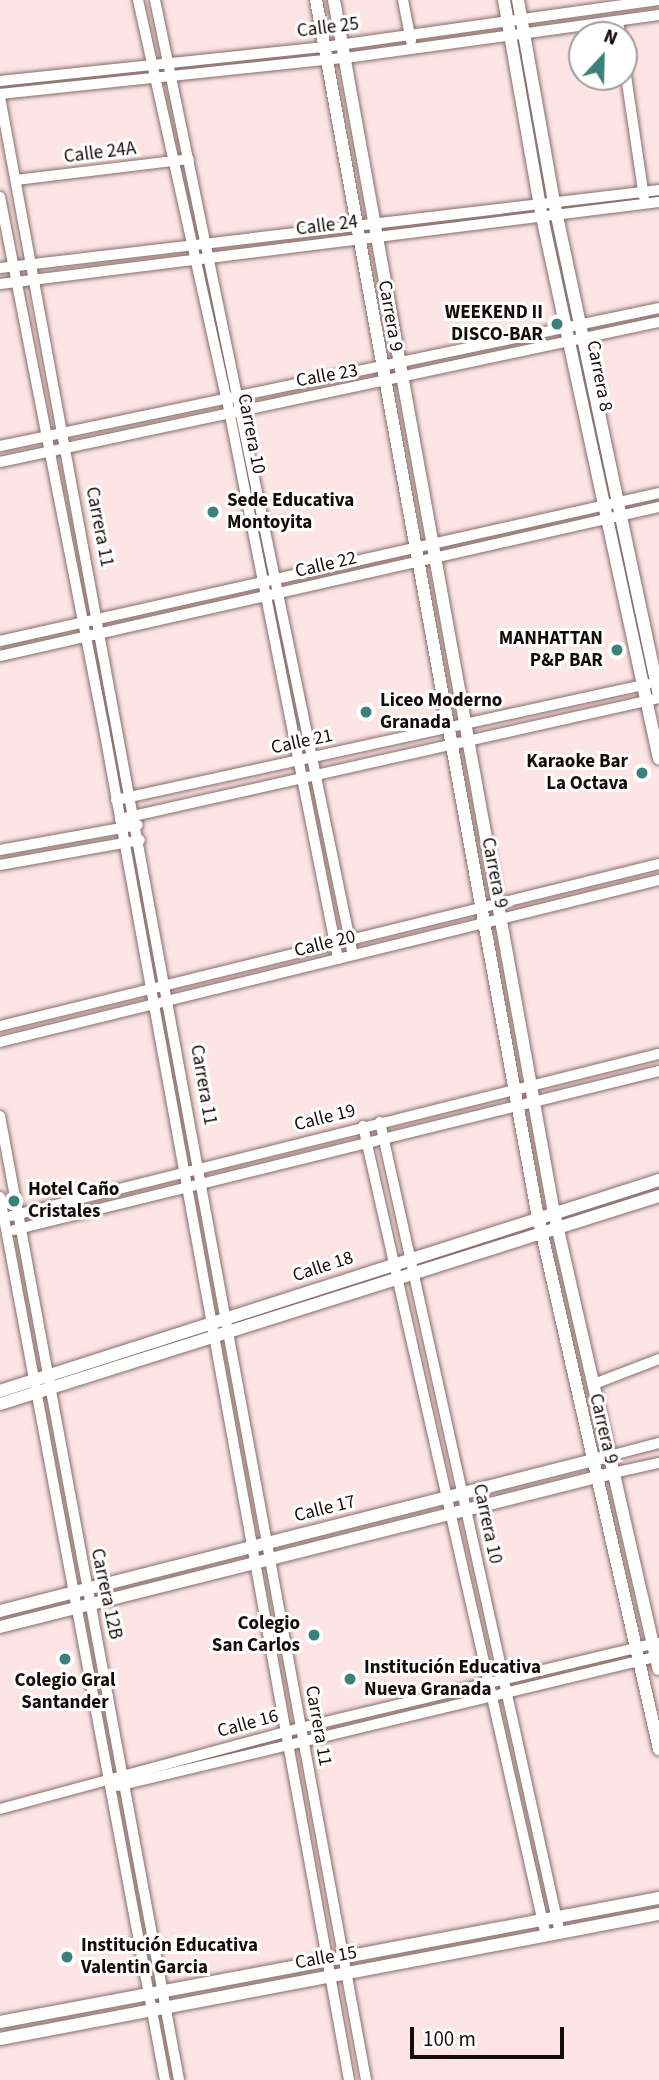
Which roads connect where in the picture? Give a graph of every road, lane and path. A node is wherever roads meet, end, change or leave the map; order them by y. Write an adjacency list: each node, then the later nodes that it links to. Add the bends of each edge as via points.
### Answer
1 (138, 0): 21 (street, Carrera 10)
2 (155, 0): 20 (street, Carrera 10)
3 (316, 0): 18 (street, Carrera 9)
4 (334, 0): 16 (street, Carrera 9)
5 (403, 0): 14 (street)
6 (504, 0): 10 (street, Carrera 8)
7 (518, 0): 10 (street, Carrera 8)
8 (659, 0): 10 (street, Calle 25)
9 (659, 15): 11 (street, Calle 25)
10 (515, 20): 13 (street, Carrera 8); 14 (street, Calle 25); 15 (street, Carrera 8)
11 (618, 21)
12 (568, 27): 13 (street, Calle 25)
13 (524, 33): 15 (street, Calle 25); 35 (street, Carrera 8)
14 (410, 35): 16 (street, Calle 25); 17 (street)
15 (510, 35): 17 (street, Calle 25); 36 (street, Carrera 8)
16 (342, 45): 18 (street, Calle 25); 19 (street, Carrera 9)
17 (412, 47): 19 (street, Calle 25)
18 (325, 53): 19 (street, Calle 25); 20 (street, Calle 25); 22 (street, Calle 25); 38 (street, Carrera 9)
19 (345, 58): 37 (street, Carrera 9)
20 (168, 64): 21 (street, Calle 25); 22 (street, Carrera 10)
21 (153, 66): 23 (street, Carrera 10); 24 (street, Calle 25)
22 (171, 77): 23 (street, Calle 25); 27 (street, Carrera 10)
23 (155, 80): 26 (street, Calle 25); 28 (street, Carrera 10)
24 (0, 81)
25 (628, 91): 31 (street)
26 (0, 96): 29 (street, Carrera 11)
27 (189, 159): 28 (street, Calle 24A); 39 (street, Carrera 10)
28 (175, 161): 29 (street, Calle 24A); 40 (street, Carrera 10)
29 (16, 180): 43 (street, Carrera 11)
30 (659, 190): 31 (street, Calle 24)
31 (643, 192): 34 (street); 35 (street, Calle 24)
32 (0, 197): 44 (street, Carrera 11)
33 (659, 202): 34 (street, Calle 24)
34 (645, 204): 35 (street, Calle 24)
35 (555, 209): 36 (street, Calle 24); 51 (street, Carrera 8)
36 (541, 210): 37 (street, Calle 24); 52 (street, Carrera 8)
37 (374, 231): 38 (street, Calle 24); 53 (street, Carrera 9)
38 (356, 233): 39 (street, Calle 24); 41 (street, Calle 24); 54 (street, Carrera 9)
39 (207, 244): 40 (street, Calle 24); 41 (street, Carrera 10)
40 (192, 246): 42 (street, Carrera 10); 43 (street, Calle 24)
41 (210, 258): 42 (street, Calle 24); 55 (street, Carrera 10)
42 (195, 260): 46 (street, Calle 24); 56 (street, Carrera 10)
43 (32, 265): 44 (street, Calle 24); 46 (street, Carrera 11)
44 (13, 267): 45 (street, Calle 24); 47 (street, Carrera 11)
45 (0, 268)
46 (35, 279): 47 (street, Calle 24); 59 (street, Carrera 11)
47 (16, 282): 48 (street, Calle 24); 60 (street, Carrera 11)
48 (0, 284)
49 (659, 308): 51 (street)
50 (659, 322): 52 (street, Calle 23)
51 (583, 325): 52 (street, Carrera 8)
52 (576, 337): 53 (street, Calle 23); 66 (street, Carrera 8); 67 (street, Carrera 8)
53 (401, 373): 54 (street, Calle 23); 71 (street, Carrera 9)
54 (381, 377): 55 (street, Calle 23); 57 (street, Calle 23); 72 (street, Carrera 9)
55 (240, 398): 56 (street, Calle 23); 57 (street, Carrera 10)
56 (227, 400): 58 (street, Carrera 10); 59 (street, Calle 23)
57 (242, 410): 58 (street, Calle 23); 75 (street, Carrera 10)
58 (230, 412): 62 (street, Calle 23); 76 (street, Carrera 10)
59 (64, 434): 60 (street, Calle 23); 62 (street, Carrera 11)
60 (46, 436): 61 (street, Calle 23); 63 (street, Carrera 11)
61 (0, 446)
62 (67, 447): 63 (street, Calle 23); 79 (street, Carrera 11)
63 (49, 451): 64 (street, Calle 23); 80 (street, Carrera 11)
64 (0, 462)
65 (659, 493): 66 (street, Calle 22)
66 (620, 501): 67 (street, Calle 22); 69 (street, Carrera 8)
67 (603, 505): 70 (street, Carrera 8); 71 (street, Calle 22)
68 (659, 507): 69 (street, Calle 22)
69 (623, 515): 70 (street, Calle 22); 86 (street, Carrera 8)
70 (607, 519): 73 (street, Calle 22); 85 (street, Carrera 8)
71 (431, 544): 72 (street, Calle 22); 73 (street, Carrera 9)
72 (413, 548): 74 (street, Carrera 9); 75 (street, Calle 22)
73 (434, 558): 74 (street, Calle 22); 87 (street, Carrera 9)
74 (416, 562): 77 (street, Calle 22); 88 (street, Carrera 9)
75 (276, 579): 76 (street, Calle 22); 77 (street, Carrera 10)
76 (261, 582): 78 (street, Carrera 10); 79 (street, Calle 22)
77 (281, 593): 78 (street, Calle 22); 91 (street, Carrera 10)
78 (265, 596): 81 (street, Calle 22); 93 (street, Carrera 10)
79 (99, 619): 80 (street, Calle 22); 81 (street, Carrera 11)
80 (82, 623): 82 (street, Carrera 11); 83 (street, Calle 22)
81 (102, 633): 82 (street, Calle 22); 96 (street, Carrera 11)
82 (85, 637): 84 (street, Calle 22); 97 (street, Carrera 11)
83 (0, 642)
84 (0, 656)
85 (643, 685): 86 (street, Carrera 8); 87 (street, Calle 21)
86 (656, 691): 89 (street, Calle 21); 92 (street, Carrera 8)
87 (461, 725): 88 (street, Calle 21); 89 (street, Carrera 9)
88 (447, 728): 90 (street, Carrera 9); 91 (street, Calle 21)
89 (466, 741): 90 (street, Calle 21); 108 (street, Carrera 9)
90 (450, 745): 94 (street, Calle 21); 109 (street, Carrera 9)
91 (314, 757): 93 (street, Calle 21); 94 (street, Carrera 10)
92 (659, 759)
93 (298, 761): 95 (street, Carrera 10); 96 (street, Calle 21)
94 (318, 775): 95 (street, Calle 21); 112 (street, Carrera 10)
95 (302, 778): 98 (street, Calle 21); 113 (street, Carrera 10)
96 (133, 797): 97 (street, Calle 21); 98 (street, Carrera 11)
97 (116, 800): 99 (street, Carrera 11)
98 (137, 820): 99 (street, Calle 21); 100 (street, Carrera 11)
99 (120, 824): 101 (street, Carrera 11); 102 (street, Calle 21)
100 (141, 840): 101 (street); 105 (street, Carrera 11)
101 (123, 843): 104 (street); 106 (street, Carrera 11)
102 (0, 850)
103 (659, 864): 108 (street, Calle 20)
104 (0, 865)
105 (146, 873): 106 (street); 116 (street, Carrera 11)
106 (129, 877): 117 (street, Carrera 11)
107 (659, 880): 110 (street, Calle 20)
108 (495, 904): 109 (street, Calle 20); 110 (street, Carrera 9)
109 (481, 908): 111 (street, Carrera 9); 112 (street, Calle 20)
110 (497, 919): 111 (street, Calle 20); 124 (street, Carrera 9)
111 (484, 922): 114 (street, Calle 20); 125 (street, Carrera 9)
112 (348, 940): 113 (street, Calle 20); 114 (street, Carrera 10)
113 (335, 943): 115 (street, Carrera 10); 116 (street, Calle 20)
114 (353, 956): 115 (street, Calle 20)
115 (338, 958): 118 (street, Calle 20)
116 (167, 985): 117 (street, Calle 20); 118 (street, Carrera 11)
117 (149, 989): 119 (street, Carrera 11); 120 (street, Calle 20)
118 (170, 1001): 119 (street, Calle 20); 133 (street, Carrera 11)
119 (152, 1006): 121 (street, Calle 20); 134 (street, Carrera 11)
120 (0, 1026)
121 (0, 1042)
122 (659, 1054): 124 (street, Calle 19)
123 (659, 1071): 126 (street, Calle 19)
124 (529, 1086): 125 (street, Calle 19); 126 (street, Carrera 9)
125 (514, 1090): 127 (street, Carrera 9); 129 (street, Calle 19)
126 (533, 1103): 127 (street, Calle 19); 144 (street, Carrera 9)
127 (517, 1106): 131 (street, Calle 19); 147 (street, Carrera 9)
128 (0, 1116): 143 (street, Carrera 12B)
129 (380, 1122): 130 (street, Calle 19); 131 (street, Carrera 10)
130 (363, 1126): 132 (street, Carrera 10); 133 (street, Calle 19)
131 (384, 1139): 132 (street, Calle 19); 139 (street, Carrera 10)
132 (367, 1142): 136 (street, Calle 19); 141 (street, Carrera 10)
133 (200, 1168): 134 (street, Calle 19); 136 (street, Carrera 11)
134 (181, 1172): 137 (street, Carrera 11); 142 (street, Calle 19)
135 (659, 1180): 144 (street, Calle 18)
136 (203, 1183): 137 (street, Calle 19); 156 (street, Carrera 11)
137 (185, 1188): 145 (street, Calle 19); 157 (street, Carrera 11)
138 (659, 1196): 149 (street, Calle 18)
139 (397, 1197): 141 (street); 152 (street, Carrera 10)
140 (0, 1198): 146 (street, Carrera 12B)
141 (380, 1199): 153 (street, Carrera 10)
142 (62, 1203): 143 (street, Calle 19); 145 (street)
143 (17, 1214): 146 (street, Calle 19); 148 (street, Carrera 12B)
144 (554, 1214): 147 (street, Calle 18); 149 (street, Carrera 9)
145 (67, 1217): 148 (street, Calle 19)
146 (2, 1218): 150 (street, Carrera 12B)
147 (538, 1218): 151 (street, Carrera 9); 152 (street, Calle 18)
148 (20, 1228): 150 (street, Calle 19); 161 (street, Carrera 12B)
149 (558, 1228): 151 (street, Calle 18); 162 (street, Carrera 9)
150 (3, 1233): 161 (street, Carrera 12B)
151 (542, 1234): 154 (street, Calle 18); 167 (street, Carrera 9)
152 (411, 1259): 153 (street, Calle 18); 154 (street, Carrera 10)
153 (395, 1264): 155 (street, Carrera 10); 156 (street, Calle 18)
154 (414, 1274): 155 (street, Calle 18); 173 (street, Carrera 10)
155 (398, 1279): 158 (street, Calle 18); 174 (street, Carrera 10)
156 (227, 1318): 157 (street, Calle 18); 158 (street, Carrera 11)
157 (210, 1323): 159 (street, Carrera 11); 161 (street, Calle 18)
158 (229, 1332): 159 (street, Calle 18); 170 (street, Carrera 11)
159 (213, 1337): 161 (street, Calle 18); 172 (street, Carrera 11)
160 (659, 1359): 162 (street)
161 (42, 1384): 163 (street, Calle 18); 164 (street, Calle 18); 181 (street, Carrera 12B)
162 (594, 1384): 166 (street, Carrera 9)
163 (0, 1391)
164 (0, 1404)
165 (659, 1443): 166 (street, Calle 17)
166 (608, 1456): 167 (street, Calle 17); 169 (street, Carrera 9)
167 (589, 1461): 171 (street, Carrera 9); 173 (street, Calle 17)
168 (659, 1463): 169 (street, Calle 17)
169 (613, 1473): 171 (street, Calle 17); 185 (street, Carrera 9)
170 (256, 1476): 172 (street); 177 (street, Carrera 11)
171 (595, 1477): 175 (street, Calle 17); 186 (street, Carrera 9)
172 (241, 1479): 178 (street, Carrera 11)
173 (463, 1493): 174 (street, Calle 17); 175 (street, Carrera 10)
174 (447, 1497): 176 (street, Carrera 10); 177 (street, Calle 17)
175 (466, 1510): 176 (street, Calle 17); 187 (street, Carrera 10)
176 (451, 1513): 179 (street, Calle 17); 188 (street, Carrera 10)
177 (268, 1543): 178 (street, Calle 17); 179 (street, Carrera 11)
178 (251, 1547): 180 (street, Carrera 11); 181 (street, Calle 17)
179 (271, 1559): 180 (street, Calle 17); 191 (street, Carrera 11)
180 (254, 1563): 182 (street, Calle 17); 192 (street, Carrera 11)
181 (80, 1591): 182 (street, Carrera 12B); 183 (street, Calle 17)
182 (84, 1606): 184 (street, Calle 17); 196 (street, Carrera 12B)
183 (0, 1611)
184 (0, 1627)
185 (657, 1654): 186 (street, Calle 16)
186 (637, 1655): 187 (street, Calle 16); 189 (street, Calle 16); 195 (street, Carrera 9)
187 (503, 1677): 188 (street, Calle 16); 189 (street, Carrera 10)
188 (489, 1681): 190 (street, Carrera 10); 191 (street, Calle 16)
189 (506, 1690): 190 (street, Calle 16); 200 (street, Carrera 10)
190 (492, 1693): 193 (street, Calle 16); 201 (street, Carrera 10)
191 (300, 1728): 192 (street, Calle 16); 193 (street, Carrera 11)
192 (283, 1732): 194 (street, Carrera 11); 196 (street, Calle 16)
193 (303, 1744): 194 (street, Calle 16); 204 (street, Carrera 11)
194 (286, 1748): 196 (street, Calle 16); 205 (street, Carrera 11)
195 (659, 1749)
196 (118, 1781): 197 (street, Calle 16); 208 (street, Carrera 12B); 209 (street, Carrera 12B)
197 (0, 1809)
198 (659, 1898): 200 (street, Calle 15)
199 (659, 1914): 202 (street, Calle 15)
200 (557, 1917): 201 (street, Calle 15); 202 (street, Carrera 10)
201 (543, 1920): 203 (street, Carrera 10); 204 (street, Calle 15)
202 (560, 1933): 203 (street, Calle 15)
203 (546, 1936): 206 (street, Calle 15)
204 (341, 1959): 205 (street, Calle 15); 206 (street, Carrera 11)
205 (323, 1962): 207 (street, Carrera 11); 208 (street, Calle 15)
206 (343, 1974): 207 (street, Calle 15); 217 (street, Carrera 11)
207 (326, 1977): 210 (street, Calle 15); 216 (street, Carrera 11)
208 (163, 1992): 209 (street, Calle 15); 210 (street, Carrera 12B)
209 (149, 1994): 211 (street, Carrera 12B); 212 (street, Calle 15)
210 (166, 2008): 211 (street, Calle 15); 215 (street, Carrera 12B)
211 (151, 2010): 213 (street, Calle 15); 214 (street, Carrera 12B)
212 (0, 2022)
213 (0, 2039)
214 (165, 2080)
215 (179, 2080)
216 (349, 2080)
217 (366, 2080)

